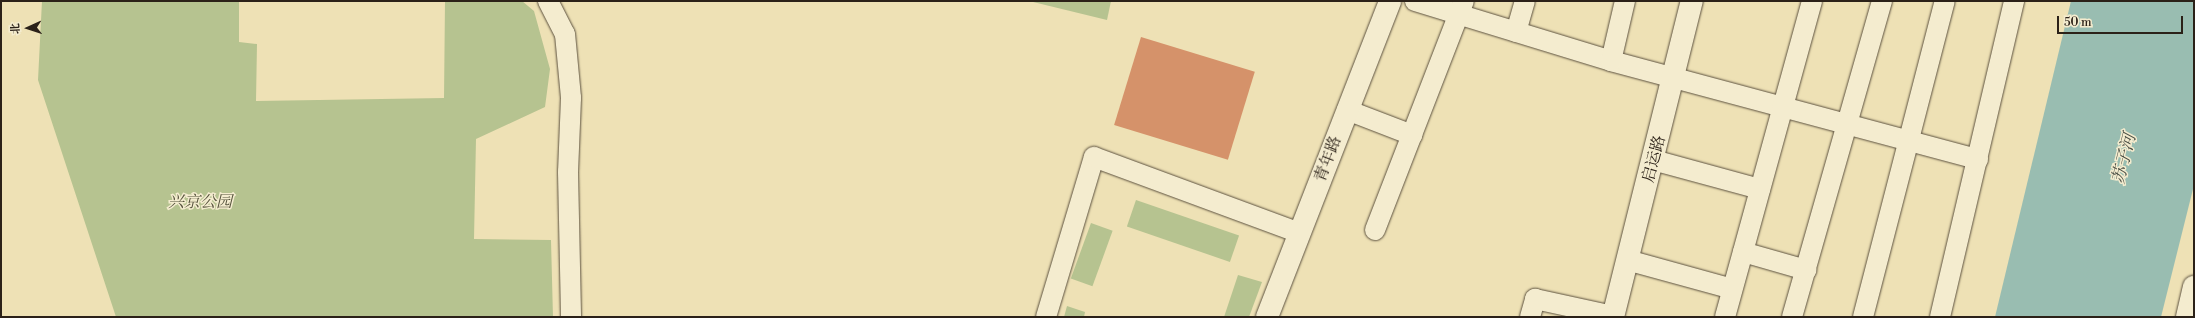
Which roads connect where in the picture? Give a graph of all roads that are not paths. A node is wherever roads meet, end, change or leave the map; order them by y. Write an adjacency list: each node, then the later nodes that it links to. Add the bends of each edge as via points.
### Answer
1 (548, 1): 30 (street, via 565,34 571,98 568,172)
2 (1390, 1): 16 (street, 青年路)
3 (1415, 1): 11 (street)
4 (1525, 1): 12 (street)
5 (1625, 1): 13 (street)
6 (1692, 1): 14 (street, 启运路)
7 (1812, 1): 15 (street)
8 (1882, 1): 17 (street)
9 (1945, 1): 19 (street)
10 (2014, 1): 20 (street)
11 (1461, 8): 12 (street); 18 (street)
12 (1516, 32): 13 (street)
13 (1611, 61): 14 (street)
14 (1675, 79): 15 (street); 21 (street, 启运路)
15 (1782, 107): 17 (street); 22 (street)
16 (1347, 110): 18 (street); 24 (street, 青年路)
17 (1849, 124): 19 (street); 27 (street)
18 (1412, 135): 23 (street)
19 (1911, 140): 20 (street); 37 (street)
20 (1978, 159): 38 (street)
21 (1653, 160): 22 (street); 26 (street, 启运路)
22 (1760, 189): 25 (street)
23 (1376, 230)
24 (1299, 233): 31 (street, via 1094,157); 32 (street, 青年路)
25 (1743, 252): 27 (street); 29 (street)
26 (1627, 260): 29 (street); 34 (street, 启运路)
27 (1806, 270): 36 (street)
28 (2194, 287): 39 (street)
29 (1732, 289): 35 (street)
30 (571, 317)
31 (1046, 317)
32 (1267, 317)
33 (1530, 317): 34 (street, via 1535,299)
34 (1613, 317)
35 (1725, 317)
36 (1792, 317)
37 (1863, 317)
38 (1940, 317)
39 (2187, 317)

